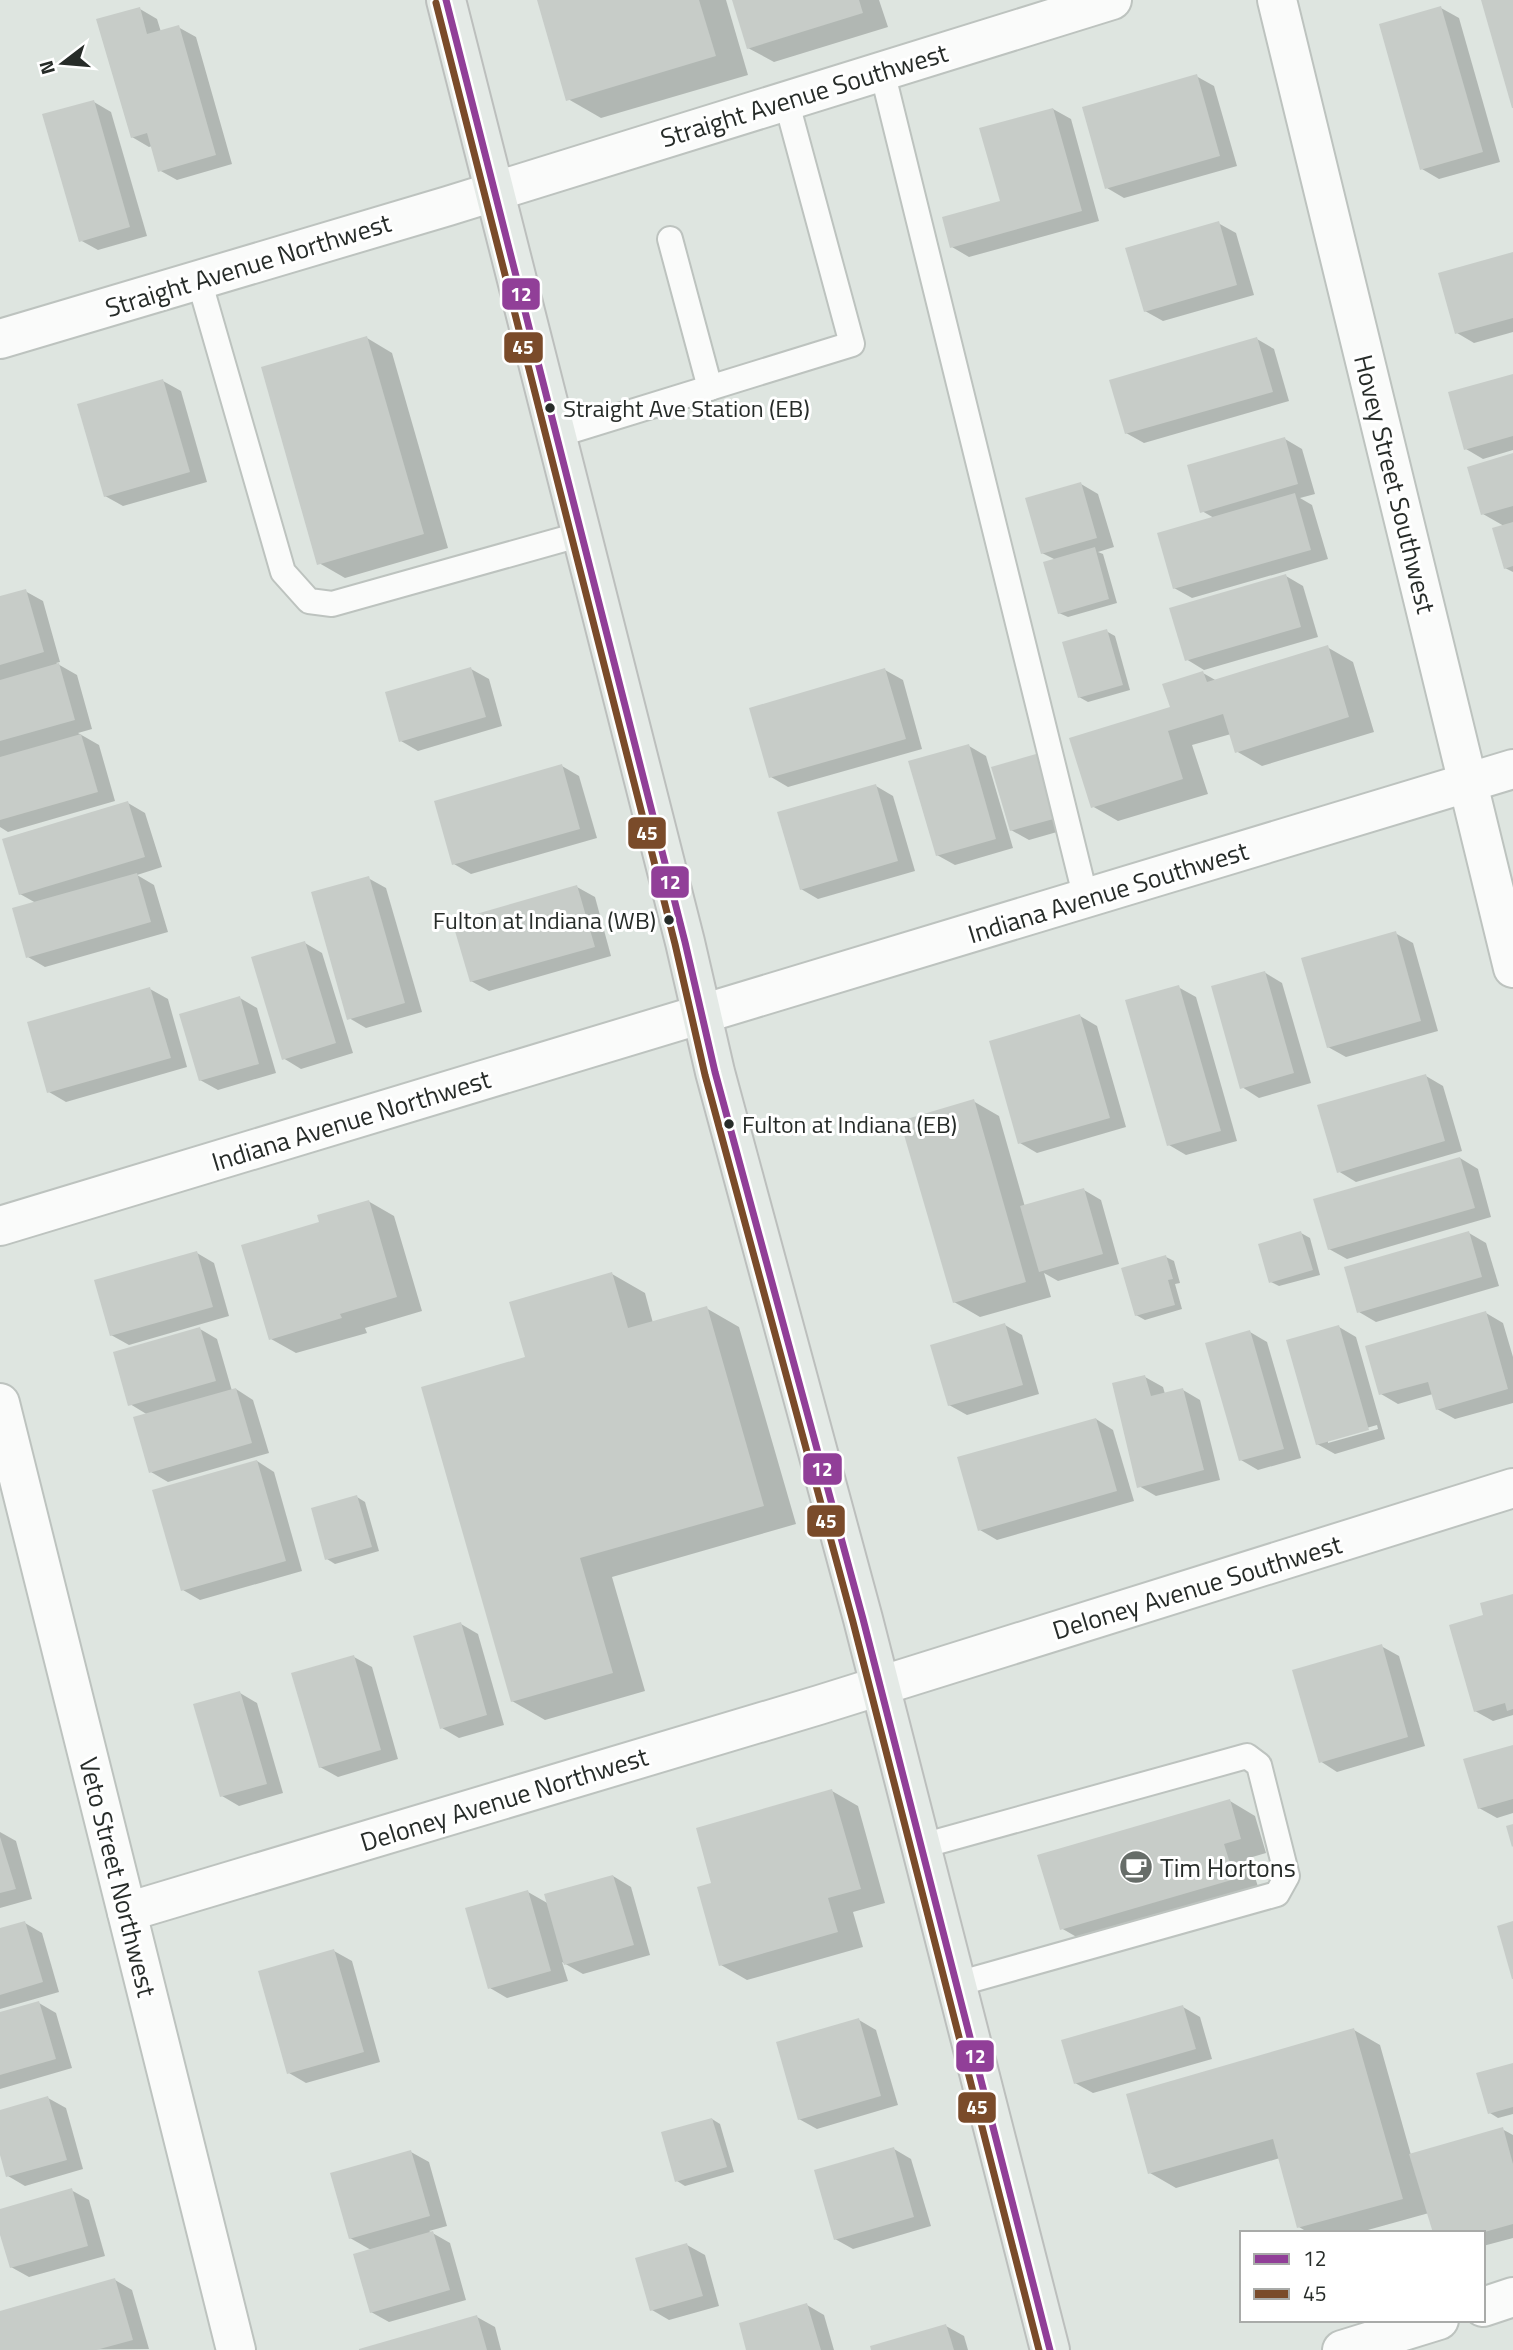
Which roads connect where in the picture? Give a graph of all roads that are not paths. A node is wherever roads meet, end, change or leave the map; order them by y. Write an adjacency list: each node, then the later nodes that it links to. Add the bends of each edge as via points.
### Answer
1 (446, 0): 6 (main road)
2 (1112, 0): 4 (street, Straight Avenue Southwest)
3 (1277, 0): 14 (street, Hovey Street Southwest)
4 (882, 71): 5 (street, Straight Avenue Southwest); 15 (lane)
5 (786, 100): 6 (street, Straight Avenue Southwest); 10 (lane, via 852,344)
6 (495, 190): 8 (street, Straight Avenue Northwest); 11 (main road)
7 (670, 239): 10 (lane)
8 (200, 280): 9 (street, Straight Avenue Northwest); 12 (lane, via 283,572 309,601 332,604)
9 (0, 339)
10 (710, 388): 11 (lane)
11 (557, 435): 12 (main road)
12 (582, 534): 17 (main road)
13 (1513, 769): 14 (street, Indiana Avenue Southwest)
14 (1468, 783): 15 (street, Indiana Avenue Southwest); 16 (street, Hovey Street Southwest)
15 (1086, 899): 17 (street, Indiana Avenue Southwest)
16 (1513, 968)
17 (702, 1014): 18 (street, Indiana Avenue Northwest); 21 (main road)
18 (0, 1226)
19 (0, 1404): 23 (street, Veto Street Northwest)
20 (1513, 1488): 21 (street, Deloney Avenue Southwest)
21 (880, 1686): 22 (main road); 23 (street, Deloney Avenue Northwest)
22 (922, 1846): 24 (main road); 24 (lane, via 1247,1756 1259,1765 1287,1876 1277,1894)
23 (127, 1912): 29 (street, Veto Street Northwest)
24 (957, 1984): 30 (main road)
25 (1513, 2297): 26 (street)
26 (1485, 2306)
27 (1433, 2322): 28 (street)
28 (1348, 2349)
29 (236, 2350)
30 (1050, 2350)

